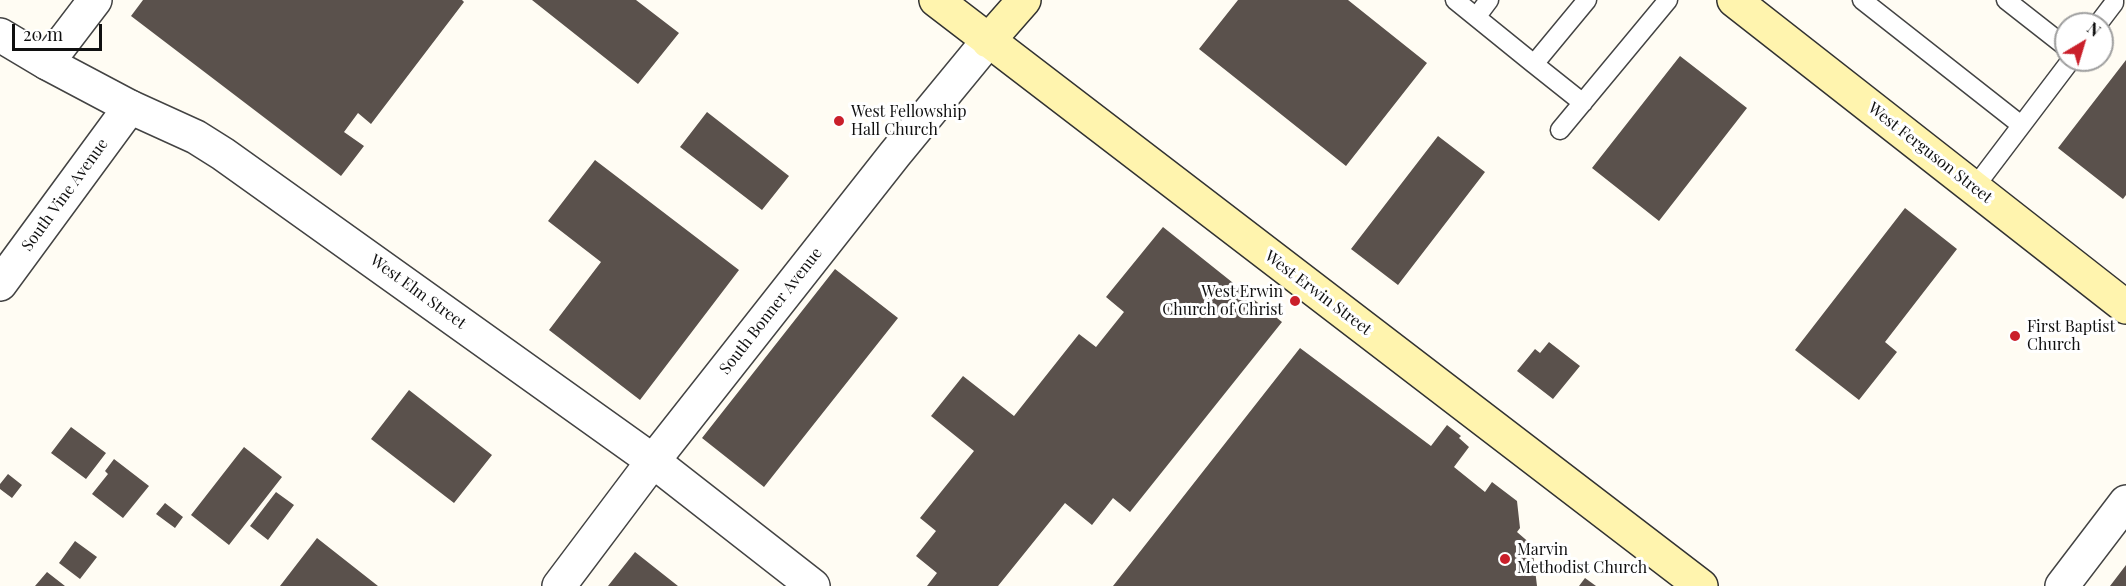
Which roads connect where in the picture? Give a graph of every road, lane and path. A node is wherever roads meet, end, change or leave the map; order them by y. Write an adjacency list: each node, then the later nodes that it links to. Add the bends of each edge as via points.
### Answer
1 (95, 0): 15 (street)
2 (936, 0): 14 (main road, West Erwin Street)
3 (1024, 0): 14 (main road)
4 (1455, 0): 11 (lane)
5 (1490, 0): 11 (lane)
6 (1587, 0): 16 (lane)
7 (1668, 0): 18 (lane)
8 (1734, 0): 22 (main road, West Ferguson Street)
9 (1862, 0): 20 (lane)
10 (2006, 0): 13 (lane)
11 (1477, 16): 16 (lane)
12 (0, 35): 15 (street, West Elm Street)
13 (2054, 38)
14 (988, 41): 25 (street, South Bonner Avenue); 29 (main road, West Erwin Street)
15 (47, 63): 19 (street, West Elm Street)
16 (1534, 64): 18 (lane)
17 (2062, 72): 20 (lane)
18 (1583, 103): 21 (lane)
19 (130, 106): 23 (street, South Vine Avenue); 25 (street, West Elm Street, via 223,154)
20 (2021, 125): 22 (lane)
21 (1560, 130)
22 (1974, 188): 24 (main road, West Ferguson Street)
23 (0, 284)
24 (2126, 307)
25 (653, 461): 27 (street, South Bonner Avenue); 28 (street, West Elm Street)
26 (2126, 502): 30 (street)
27 (559, 586)
28 (813, 586)
29 (1701, 586)
30 (2062, 586)

